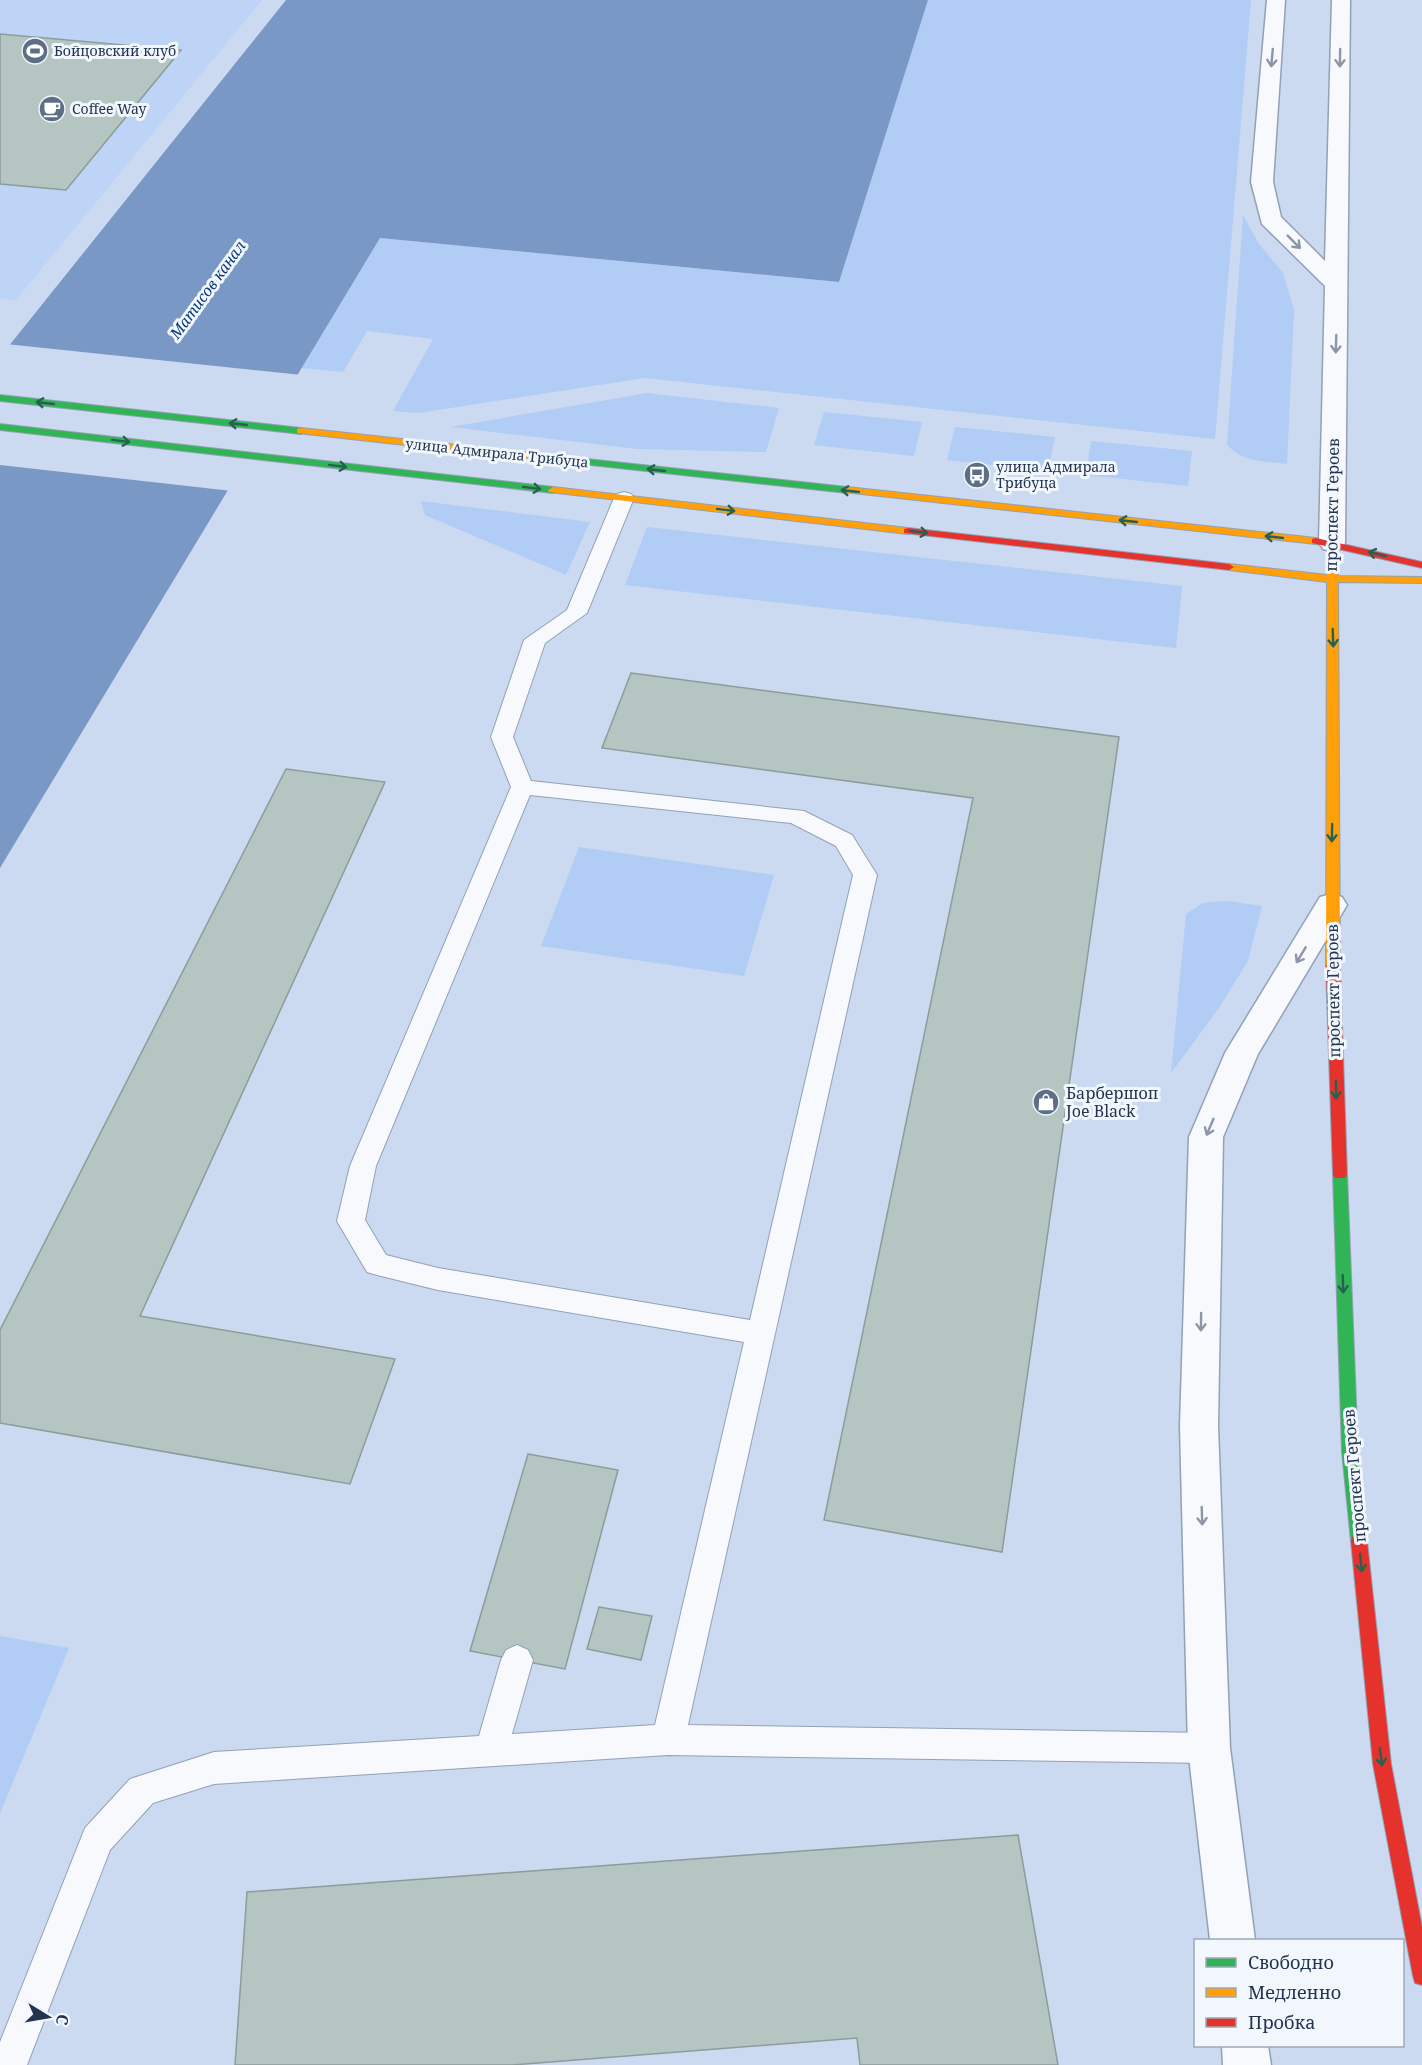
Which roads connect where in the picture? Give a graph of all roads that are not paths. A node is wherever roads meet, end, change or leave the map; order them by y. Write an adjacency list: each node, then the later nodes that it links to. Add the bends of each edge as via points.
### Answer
1 (1276, 0): 3 (street, one-way to 3, via 1262,183 1270,219)
2 (1341, 0): 3 (street, проспект Героев, one-way to 3)
3 (1338, 285): 7 (street, проспект Героев, one-way to 7)
4 (0, 398): 7 (street, улица Адмирала Трибуца, one-way to 4)
5 (0, 427): 6 (street, улица Адмирала Трибуца, one-way to 6)
6 (624, 498): 9 (street, улица Адмирала Трибуца, one-way to 9); 11 (lane, via 576,613 535,640 502,737)
7 (1332, 543): 8 (street, улица Адмирала Трибуца, one-way to 7); 9 (street, проспект Героев)
8 (1422, 565)
9 (1331, 579): 10 (street, улица Адмирала Трибуца); 12 (street, проспект Героев, one-way to 12)
10 (1422, 579)
11 (522, 787): 13 (lane, via 796,816 844,841 865,875); 13 (lane, via 363,1166 351,1221 377,1264 438,1280)
12 (1331, 905): 16 (street, one-way to 16, via 1242,1053 1206,1137 1199,1426); 19 (street, проспект Героев, one-way to 19, via 1350,1452 1382,1764)
13 (761, 1333): 15 (lane)
14 (517, 1660): 17 (lane)
15 (668, 1740): 16 (lane); 17 (lane)
16 (1209, 1748): 18 (street)
17 (490, 1751): 21 (lane, via 214,1768 142,1790 97,1840)
18 (1233, 1939)
19 (1422, 1976)
20 (1245, 2047): 22 (street)
21 (9, 2065)
22 (1247, 2065)

